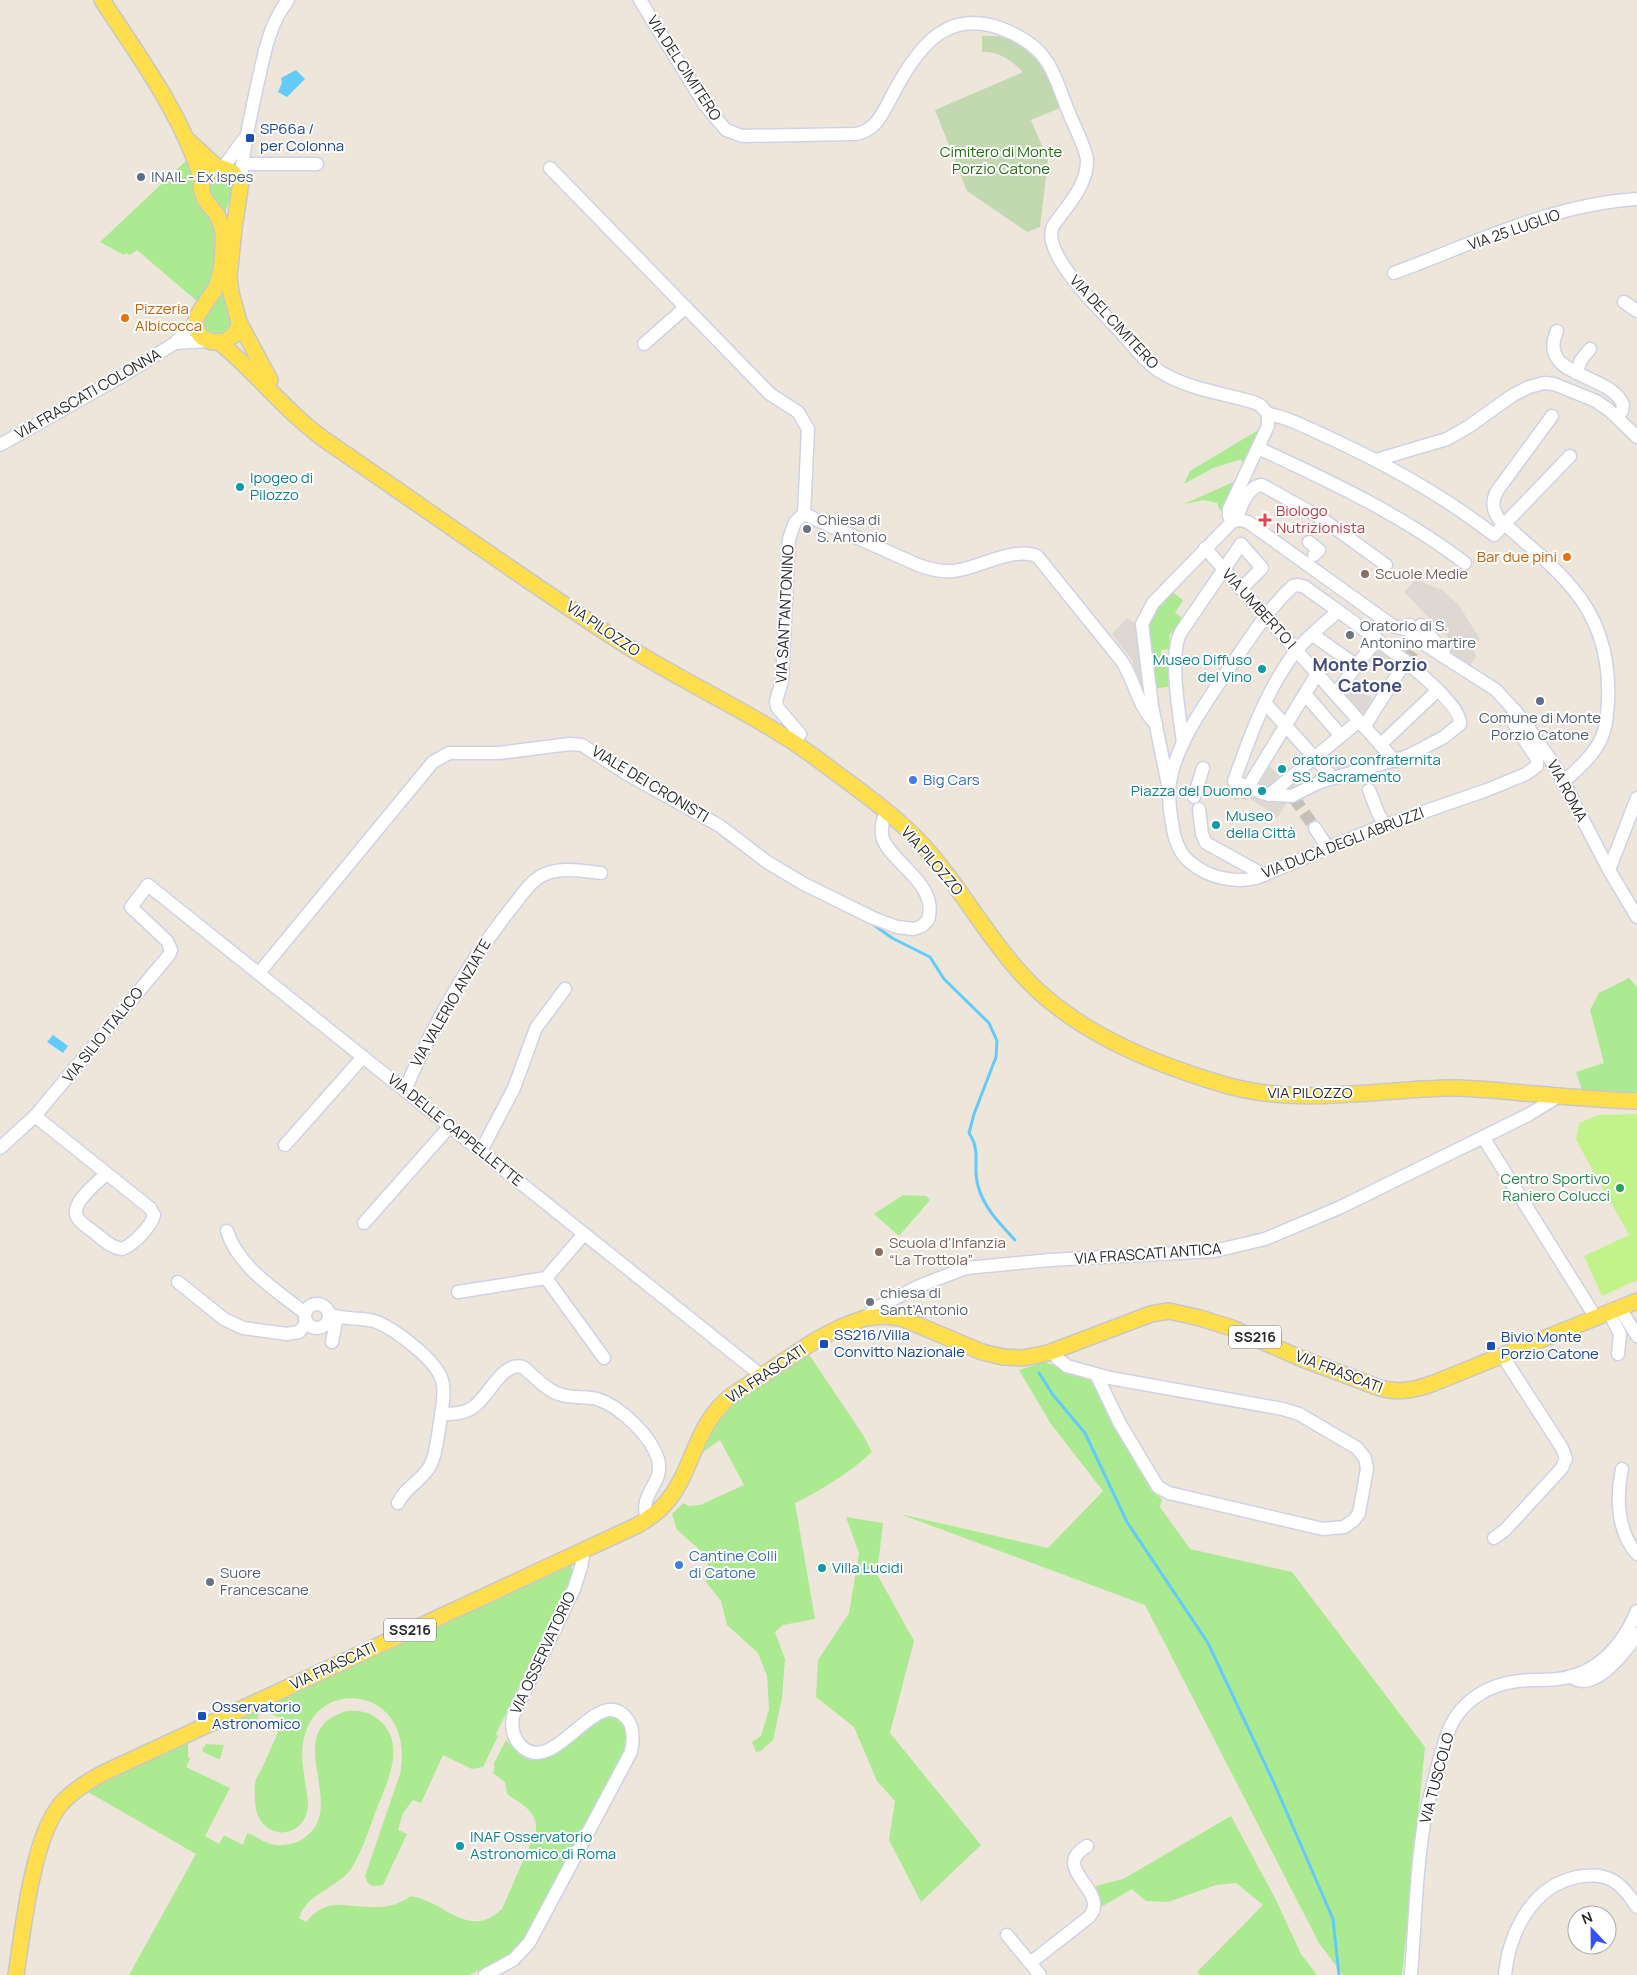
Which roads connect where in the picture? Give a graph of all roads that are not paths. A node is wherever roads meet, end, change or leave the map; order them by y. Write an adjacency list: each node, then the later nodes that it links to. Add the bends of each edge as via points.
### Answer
1 (102, 0): 5 (main road)
2 (288, 0): 4 (street, via 273,22 267,39)
3 (640, 0): 26 (street, VIA DEL CIMITERO, via 705,105 726,130 745,136 854,134 868,130 876,123 919,52 940,32 959,24 985,25 1013,34 1038,50 1051,71 1087,159 1084,180 1050,233 1062,263 1075,282 1160,372 1180,382 1259,404)
4 (246, 134): 6 (street); 8 (street, via 235,154)
5 (187, 139): 8 (main road); 10 (main road, VIA FRASCATI COLONNA)
6 (242, 164): 7 (street); 11 (street)
7 (318, 164)
8 (221, 168): 10 (main road, via 208,172); 11 (main road, via 232,172)
9 (550, 168): 15 (street)
10 (202, 180): 17 (main road, VIA FRASCATI COLONNA, via 202,193 219,219 223,244 218,284 198,311)
11 (241, 182): 18 (main road, via 229,277)
12 (1637, 199): 13 (street, VIA 25 LUGLIO, via 1550,215)
13 (1394, 273)
14 (1624, 302): 16 (street)
15 (686, 307): 22 (street); 34 (street, via 770,394 798,412 808,429)
16 (1637, 311)
17 (196, 320): 20 (main road, via 198,333); 21 (street, VIA FRASCATI COLONNA)
18 (239, 322): 20 (main road, via 234,335 228,340); 25 (main road, VIA PILOZZO)
19 (1557, 332): 24 (street, via 1554,352 1563,365)
20 (214, 342): 21 (street, VIA FRASCATI COLONNA); 25 (main road, VIA PILOZZO, via 254,372)
21 (175, 343): 30 (street, VIA FRASCATI COLONNA)
22 (644, 344)
23 (1590, 349): 24 (street, via 1580,360)
24 (1576, 373): 28 (street, via 1598,383 1620,399 1623,408)
25 (286, 408): 61 (main road, VIA PILOZZO, via 324,440 630,648)
26 (1268, 414): 31 (street, via 1268,426); 33 (street, via 1291,420)
27 (1552, 416): 36 (street, via 1495,494 1496,516)
28 (1617, 417): 29 (street); 33 (street, via 1588,396 1550,383 1539,383 1513,395 1447,439)
29 (1637, 437)
30 (0, 445)
31 (1258, 448): 35 (street, via 1229,509 1229,516); 40 (street, via 1416,528)
32 (1570, 456): 36 (street)
33 (1376, 460): 36 (street, via 1447,501 1494,535)
34 (804, 514): 57 (street, via 918,565 937,570 956,571 1022,553 1037,556 1121,660 1144,710); 61 (street, VIA SANT'ANTONINO, via 795,522 789,539 782,681 776,701 780,713 800,734)
35 (1234, 521): 38 (street); 41 (street, via 1251,490 1262,485 1321,518); 56 (street, VIA ROMA, via 1248,522 1393,626 1414,628 1454,663 1496,690)
36 (1505, 524): 68 (street, via 1574,590 1590,613 1604,652 1608,690 1605,730 1593,752)
37 (1308, 542): 39 (street, via 1319,550)
38 (1205, 548): 42 (street, VIA UMBERTO I); 57 (street, via 1151,605 1143,622)
39 (1314, 555)
40 (1466, 562)
41 (1386, 565)
42 (1224, 569): 43 (street, VIA UMBERTO I); 43 (street, via 1241,544 1262,568); 62 (street, via 1176,644 1174,658)
43 (1241, 589): 45 (street, VIA UMBERTO I)
44 (1337, 612): 45 (street, VIA DUCA DEGLI ABRUZZI, via 1298,585 1291,588); 46 (street); 47 (street)
45 (1265, 616): 48 (street, VIA UMBERTO I); 62 (street, VIA DUCA DEGLI ABRUZZI, via 1212,694)
46 (1313, 635): 48 (street); 50 (street)
47 (1377, 639): 49 (street); 50 (street)
48 (1296, 651): 51 (street, VIA UMBERTO I); 55 (street)
49 (1406, 660): 52 (street); 58 (street, via 1380,703)
50 (1357, 666): 53 (street)
51 (1318, 674): 53 (street, VIA UMBERTO I); 54 (street)
52 (1438, 690): 63 (street); 65 (street, via 1461,722 1439,740)
53 (1334, 693): 58 (street, VIA UMBERTO I)
54 (1305, 694): 59 (street); 60 (street)
55 (1265, 703): 59 (street); 69 (street, via 1234,781)
56 (1514, 710): 68 (street, VIA ROMA); 75 (street, VIA DUCA DEGLI ABRUZZI, via 1512,721 1536,757 1535,768 1482,792)
57 (1156, 724): 71 (street)
58 (1362, 724): 60 (street); 63 (street, VIA UMBERTO I)
59 (1286, 726): 64 (street); 69 (street)
60 (1341, 736): 64 (street)
61 (794, 744): 74 (main road, VIA PILOZZO)
62 (1183, 744): 71 (street, VIA DUCA DEGLI ABRUZZI)
63 (1380, 745): 65 (street, VIA UMBERTO I)
64 (1314, 757): 67 (street); 72 (street)
65 (1394, 761): 67 (street)
66 (1203, 768): 80 (street, via 1196,803 1206,842)
67 (1334, 778): 72 (street, via 1315,784 1293,797)
68 (1564, 782): 78 (street, VIA ROMA)
69 (1248, 787): 72 (street)
70 (1369, 790): 75 (street)
71 (1169, 791): 80 (street, VIA DUCA DEGLI ABRUZZI, via 1174,834 1180,850 1190,862 1229,879 1246,880)
72 (1269, 795)
73 (1637, 798): 78 (street)
74 (885, 812): 83 (street, VIALE DEI CRONISTI, via 883,839 919,883 929,903 928,920 917,929 901,928 872,918 796,880 720,826 627,774 586,746 570,744 506,752 449,753 433,762); 87 (main road, VIA PILOZZO, via 925,848 1035,988 1081,1022 1141,1055 1221,1084 1273,1094 1454,1088)
75 (1385, 825): 77 (street, VIA DUCA DEGLI ABRUZZI)
76 (1315, 828): 77 (street)
77 (1328, 848): 80 (street, VIA DUCA DEGLI ABRUZZI)
78 (1610, 870): 82 (street, VIA ROMA)
79 (601, 872): 86 (street, VIA VALERIO ANZIATE, via 552,872 540,876 529,886 472,963 423,1048)
80 (1264, 875)
81 (148, 885): 83 (street, VIA DELLE CAPPELLETTE); 89 (street, VIA SILIO ITALICO, via 131,907 167,941 169,955)
82 (1637, 917)
83 (259, 973): 85 (street, VIA DELLE CAPPELLETTE)
84 (565, 989): 94 (street, via 536,1028 514,1088)
85 (363, 1057): 86 (street, VIA DELLE CAPPELLETTE); 92 (street)
86 (405, 1090): 90 (street, VIA DELLE CAPPELLETTE)
87 (1560, 1096): 88 (main road, VIA PILOZZO); 91 (street, VIA FRASCATI ANTICA)
88 (1637, 1101)
89 (35, 1116): 93 (street); 95 (street)
90 (450, 1126): 94 (street, VIA DELLE CAPPELLETTE); 96 (street)
91 (1482, 1138): 103 (street); 106 (street, VIA FRASCATI ANTICA, via 1322,1216 1251,1243 1209,1252 966,1268 919,1286 880,1306)
92 (285, 1145)
93 (0, 1148)
94 (481, 1151): 98 (street, VIA DELLE CAPPELLETTE)
95 (106, 1174): 95 (street, via 79,1201 75,1211 80,1221 112,1246 122,1249 130,1245 154,1215 150,1208)
96 (364, 1223)
97 (227, 1231): 105 (street, via 240,1257)
98 (584, 1234): 99 (street); 114 (street, VIA DELLE CAPPELLETTE)
99 (546, 1278): 101 (street); 112 (street)
100 (178, 1282): 105 (street, via 224,1319 243,1328 287,1334 299,1332)
101 (458, 1292)
102 (1637, 1301): 103 (main road, VIA FRASCATI / SS216)
103 (1608, 1313): 107 (street); 110 (street, via 1620,1334); 111 (main road, VIA FRASCATI / SS216)
104 (333, 1315): 105 (street, via 322,1327 313,1327); 105 (street, via 319,1304 308,1307); 108 (street); 115 (street, via 379,1323 400,1335 429,1360 442,1382)
105 (306, 1318)
106 (865, 1318): 109 (main road, VIA FRASCATI / SS216, via 901,1318 998,1356 1028,1357); 114 (main road, VIA FRASCATI / SS216, via 823,1337)
107 (1637, 1336)
108 (332, 1342)
109 (1052, 1351): 111 (main road, VIA FRASCATI / SS216, via 1147,1316 1170,1311 1232,1328 1389,1391 1424,1387); 113 (street, via 1068,1366)
110 (1618, 1354)
111 (1502, 1355): 119 (street, via 1566,1459 1562,1468)
112 (604, 1358)
113 (1096, 1374): 113 (street, via 1298,1414 1358,1448 1365,1458 1367,1469 1359,1513 1344,1527 1323,1528 1169,1493 1158,1487 1119,1422)
114 (762, 1376): 118 (main road, VIA FRASCATI / SS216, via 713,1413 673,1492 662,1508)
115 (441, 1414): 117 (street, via 431,1465); 118 (street, via 475,1407 503,1374 516,1366 523,1367 558,1394 602,1401 642,1431 657,1456 657,1478 644,1504)
116 (1622, 1469): 121 (street, via 1619,1507 1629,1542)
117 (398, 1503)
118 (647, 1520): 120 (main road, VIA FRASCATI / SS216)
119 (1494, 1538)
120 (584, 1550): 129 (main road, VIA FRASCATI / SS216, via 110,1770 79,1788 57,1810 40,1847 23,1924); 130 (street, VIA OSSERVATORIO, via 574,1589 513,1716 513,1732 523,1747 532,1752 542,1752 557,1745 596,1714 615,1711 629,1721 631,1752 526,1947 513,1960)
121 (1637, 1554)
122 (1637, 1611): 124 (street, VIA TUSCOLO, via 1625,1635 1609,1655 1592,1668)
123 (1637, 1634): 124 (street, via 1624,1653 1596,1677 1582,1682)
124 (1571, 1676): 132 (street, VIA TUSCOLO, via 1494,1686 1474,1698 1452,1721 1425,1818)
125 (1087, 1846): 128 (street, via 1077,1853 1073,1862 1092,1898 1093,1911)
126 (1637, 1907): 133 (street, via 1622,1887 1606,1877 1581,1876 1555,1884 1536,1900 1515,1932)
127 (1007, 1935): 128 (street)
128 (1030, 1963): 131 (street)
129 (16, 1975)
130 (485, 1975)
131 (1040, 1975)
132 (1411, 1975)
133 (1505, 1975)

